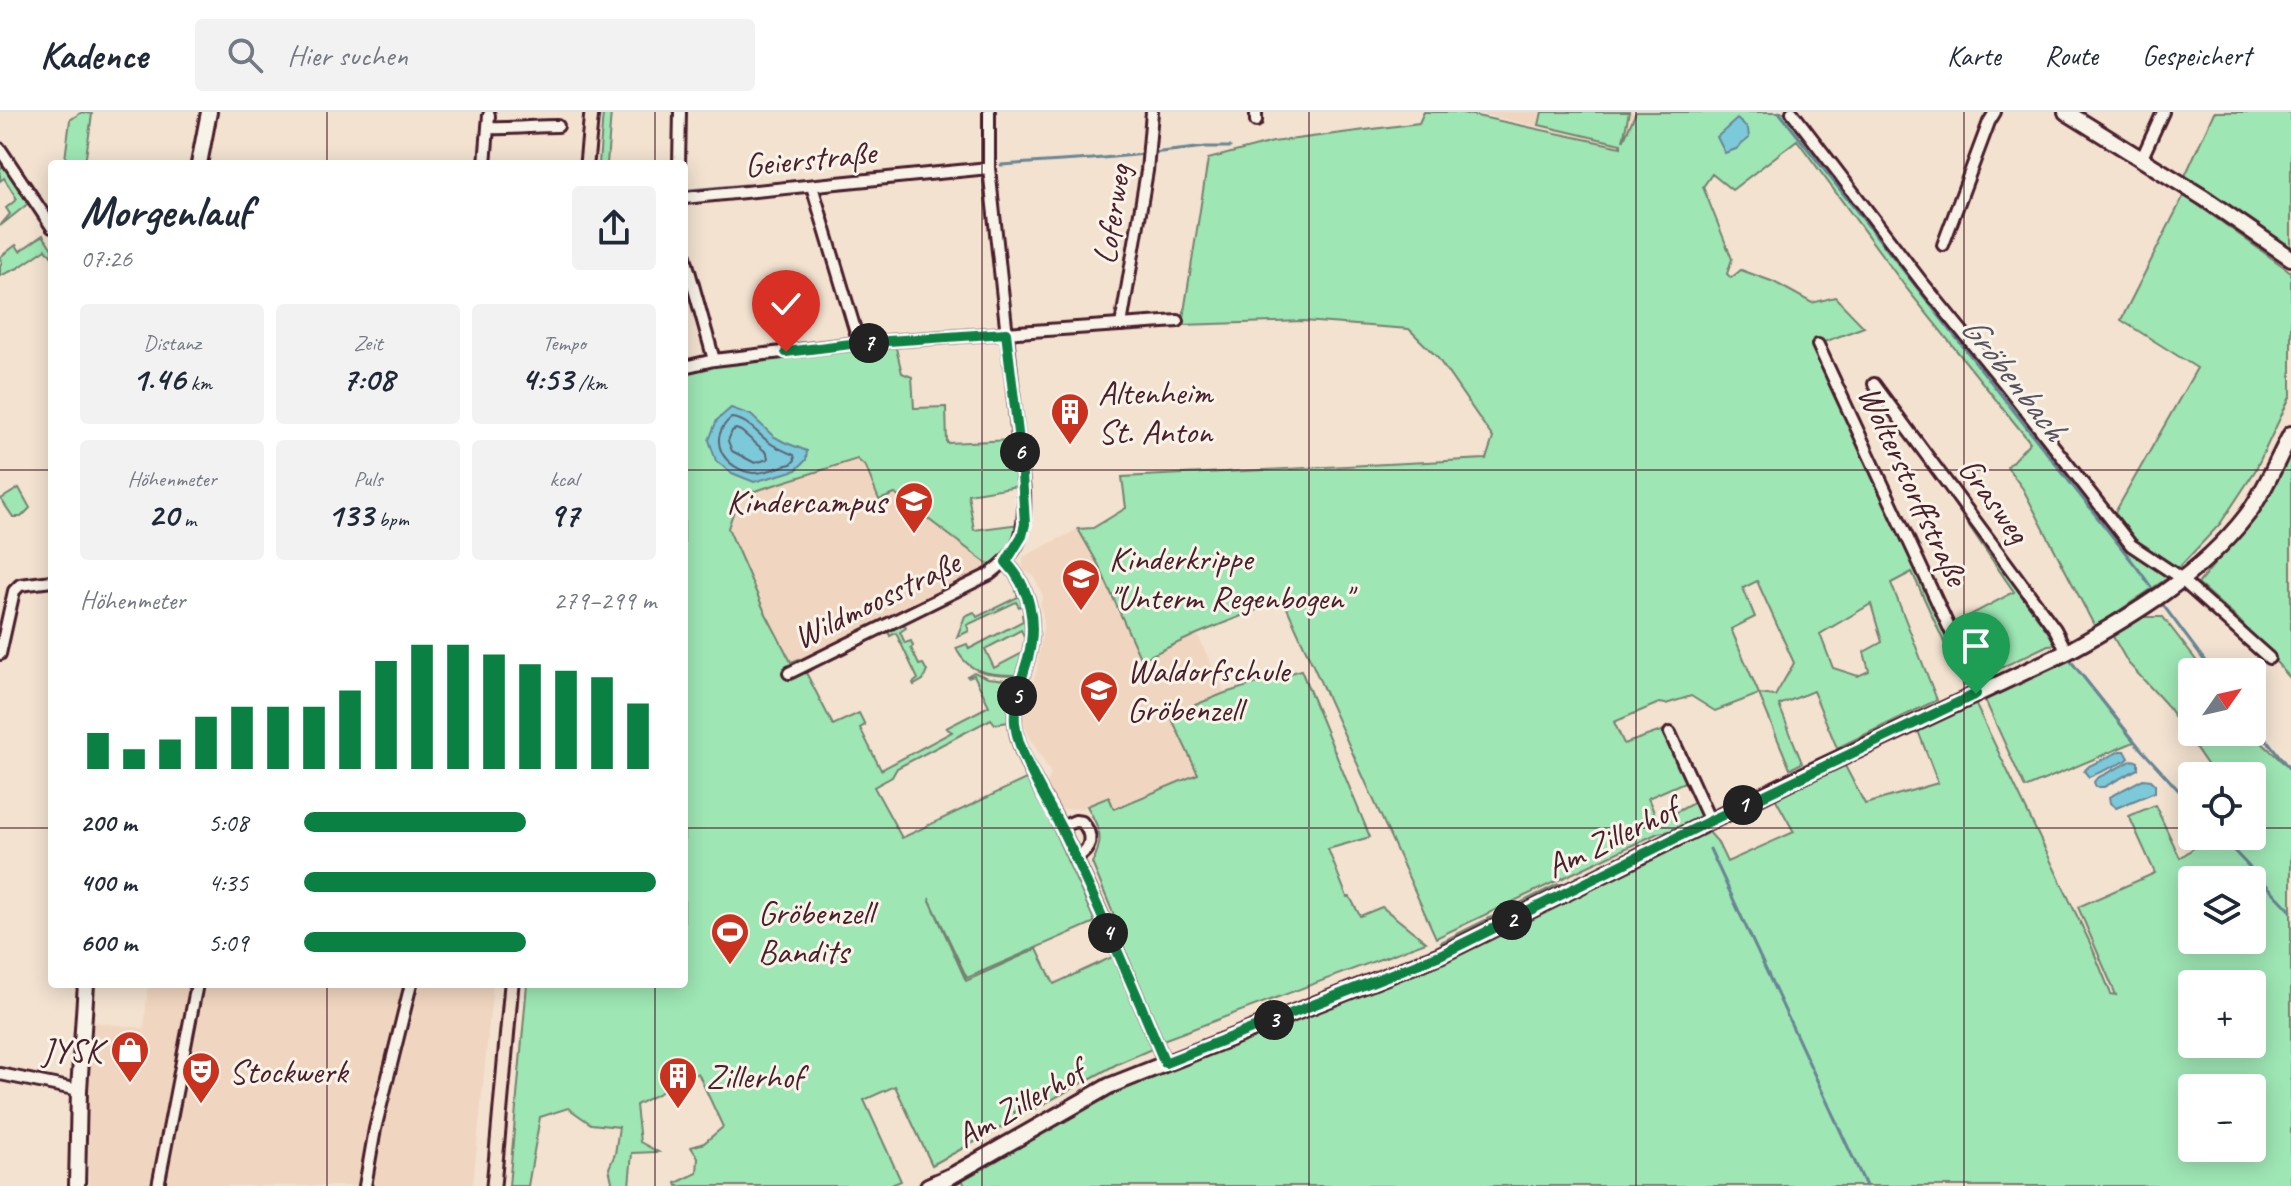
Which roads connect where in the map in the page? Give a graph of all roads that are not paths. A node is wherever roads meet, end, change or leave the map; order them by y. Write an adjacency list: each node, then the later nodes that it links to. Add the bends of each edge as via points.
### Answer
1 (209, 112): 13 (street)
2 (680, 112): 15 (street)
3 (989, 112): 17 (street, Wildmoosstraße)
4 (1152, 112): 25 (street, Loferweg)
5 (1792, 112): 34 (street, via 2123,537)
6 (1995, 112): 21 (street)
7 (2066, 112): 16 (street)
8 (2163, 112): 16 (street)
9 (489, 115): 11 (street)
10 (558, 126): 11 (street)
11 (488, 128): 14 (street)
12 (0, 149): 20 (street)
13 (200, 160)
14 (485, 160)
15 (679, 160)
16 (2141, 160): 22 (street)
17 (989, 168): 18 (street, Geierstraße); 26 (street, Wildmoosstraße)
18 (812, 186): 19 (street, Geierstraße); 27 (street)
19 (688, 198)
20 (48, 221)
21 (1943, 245)
22 (2291, 258)
23 (688, 267): 29 (street)
24 (1178, 321): 25 (street)
25 (1121, 325): 26 (street)
26 (1006, 333): 27 (street); 33 (street, Wildmoosstraße, via 1025,524)
27 (859, 343): 29 (street)
28 (1818, 345): 41 (street, Wolterstorffstraße)
29 (714, 360): 30 (street)
30 (688, 366)
31 (1874, 384): 37 (street, Grasweg)
32 (2291, 434): 34 (street, Am Zillerhof, via 2249,514)
33 (1006, 562): 40 (street, Wildmoosstraße); 44 (street, via 1022,584 1032,622 1015,724 1021,749)
34 (2181, 580): 37 (street, Am Zillerhof); 39 (street)
35 (48, 582): 36 (street, via 20,585)
36 (5, 600): 38 (street)
37 (2067, 652): 41 (street, Am Zillerhof)
38 (0, 654)
39 (2269, 658)
40 (789, 673)
41 (1979, 692): 43 (street, Am Zillerhof)
42 (1670, 733): 43 (street)
43 (1710, 821): 49 (street, Am Zillerhof, via 1440,955)
44 (1061, 827): 45 (street); 45 (street, via 1075,821 1088,828 1089,845)
45 (1075, 858): 49 (street)
46 (86, 988): 51 (street)
47 (196, 988): 53 (street)
48 (410, 988): 54 (street)
49 (1165, 1063): 55 (street, Am Zillerhof, via 1109,1086)
50 (0, 1074): 51 (street)
51 (79, 1090): 52 (street)
52 (77, 1186)
53 (158, 1186)
54 (365, 1186)
55 (928, 1186)

